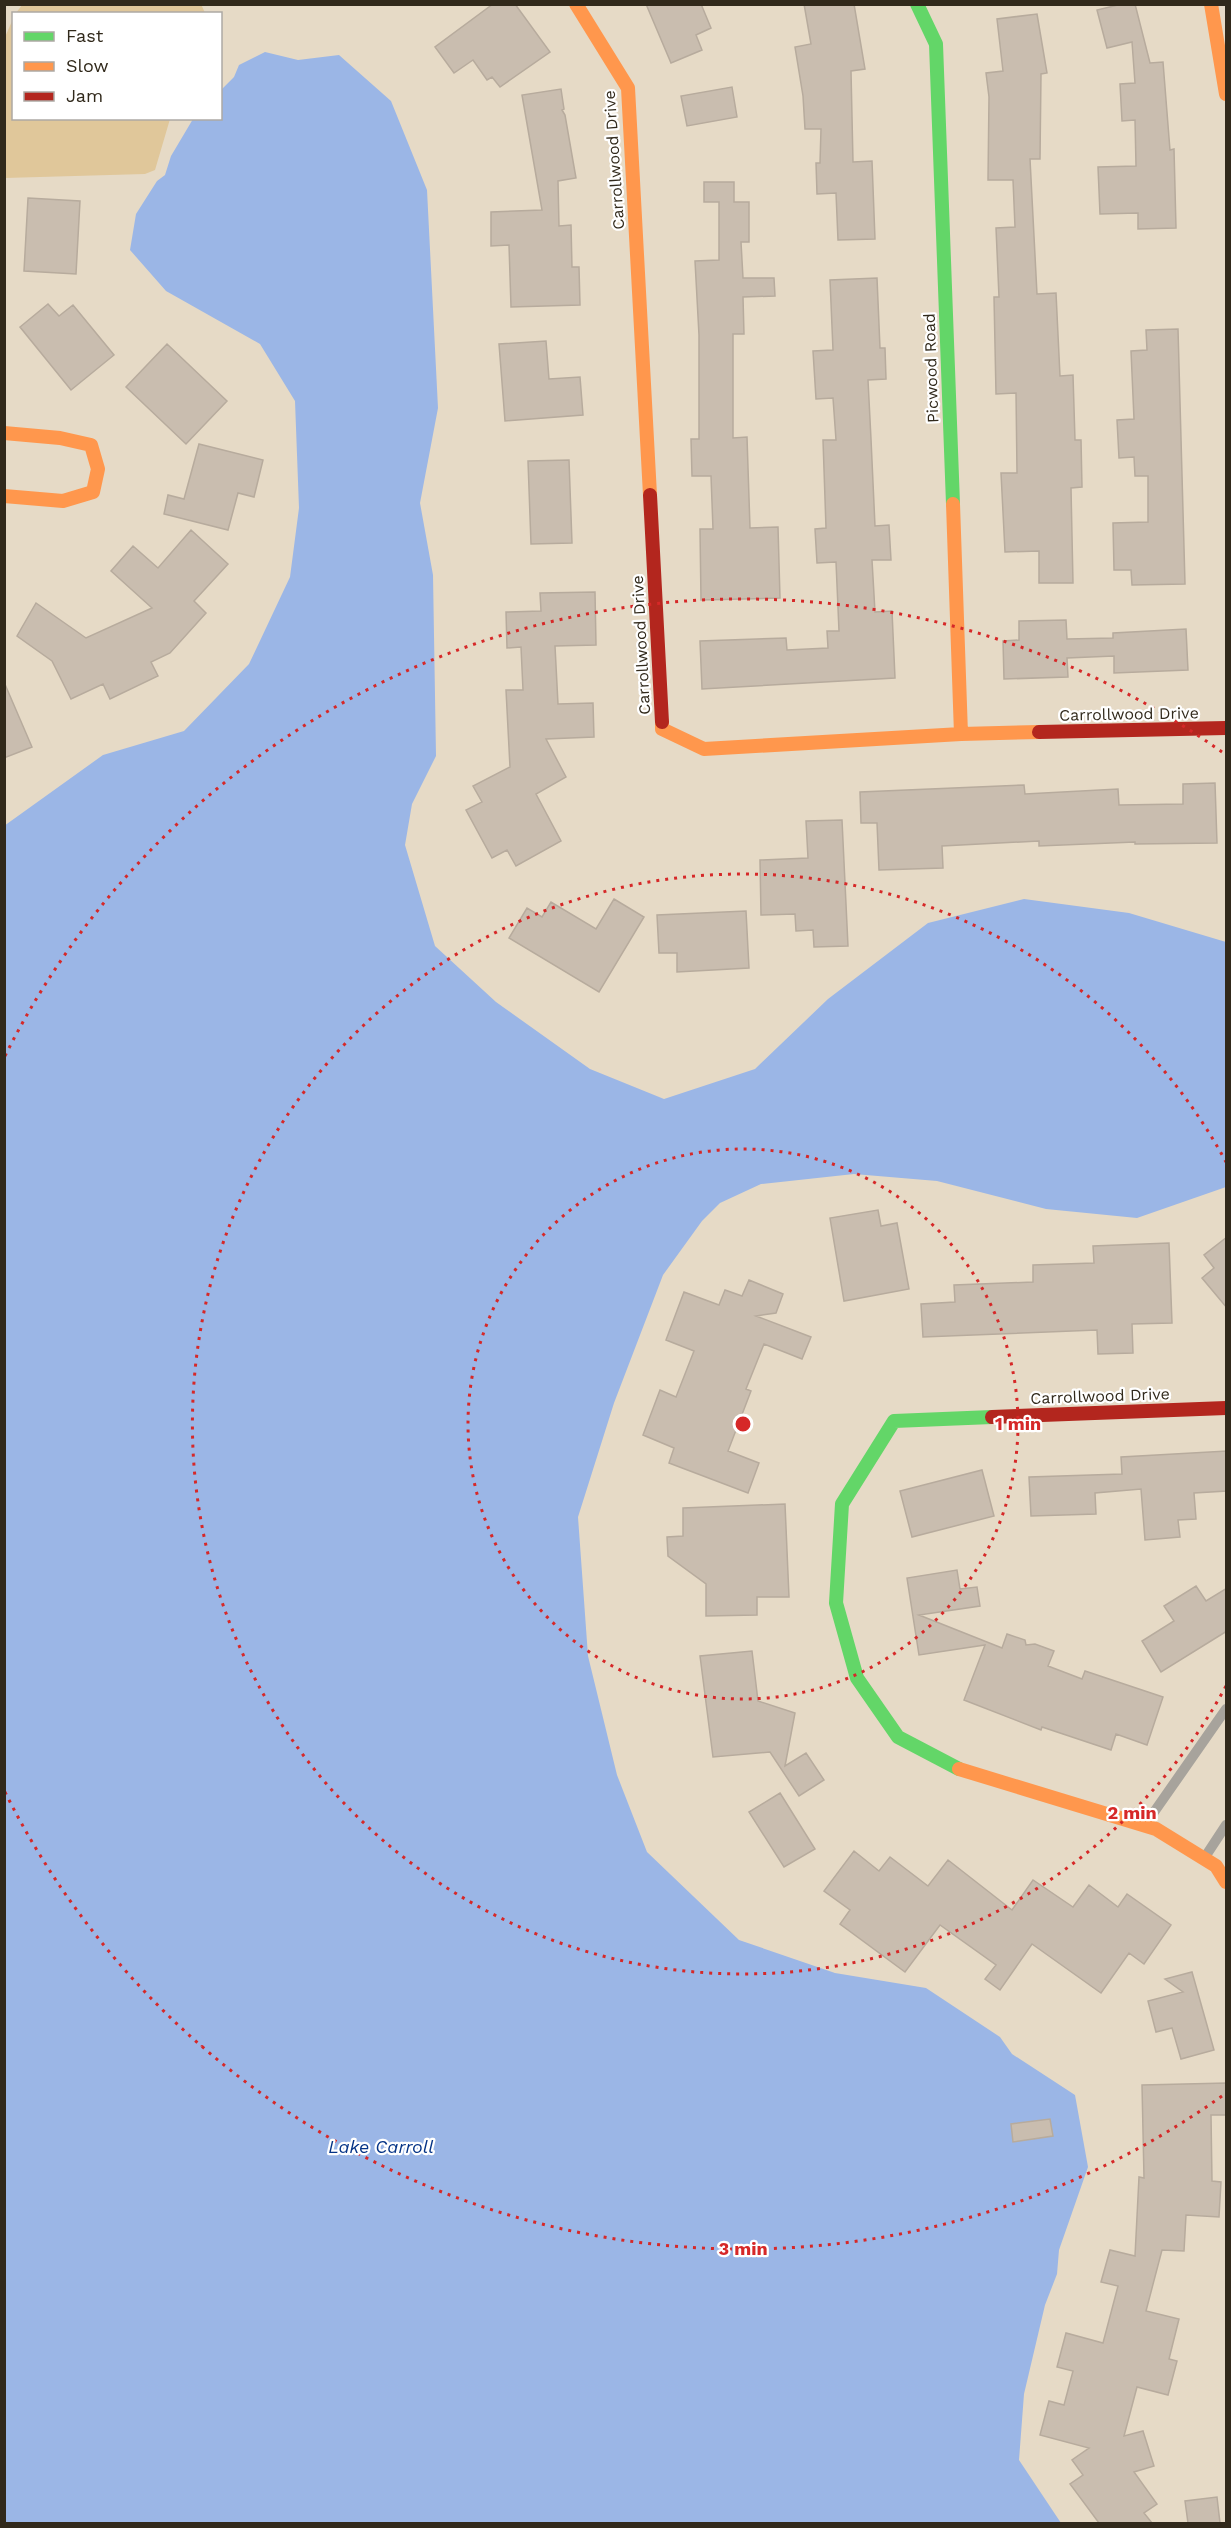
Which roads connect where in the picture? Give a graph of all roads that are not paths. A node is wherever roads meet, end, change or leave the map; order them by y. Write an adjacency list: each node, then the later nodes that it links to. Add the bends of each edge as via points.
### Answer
1 (576, 4): 8 (street, Carrollwood Drive, via 628,88 662,729 704,749)
2 (917, 4): 8 (street, Picwood Road, via 936,44)
3 (1210, 4): 4 (street)
4 (1227, 94)
5 (4, 434): 6 (street, via 92,445 98,469 93,492 63,501)
6 (4, 496)
7 (1227, 728): 8 (street, Carrollwood Drive)
8 (961, 734)
9 (1227, 1408): 12 (street, Carrollwood Drive, via 894,1421 842,1504 836,1603 857,1678 898,1737 960,1769)
10 (1227, 1710): 12 (lane)
11 (1227, 1825): 13 (lane)
12 (1145, 1826): 13 (street, Carrollwood Drive)
13 (1203, 1858): 14 (street, Carrollwood Drive, via 1216,1866)
14 (1227, 1882)

